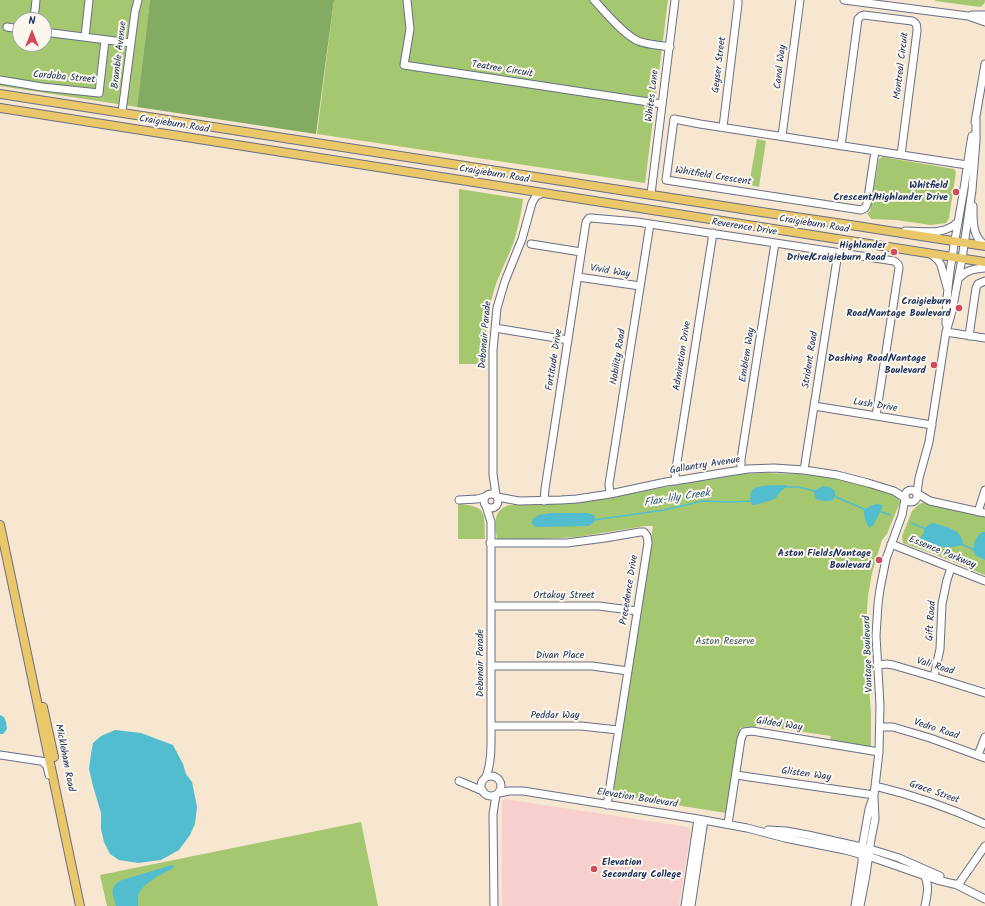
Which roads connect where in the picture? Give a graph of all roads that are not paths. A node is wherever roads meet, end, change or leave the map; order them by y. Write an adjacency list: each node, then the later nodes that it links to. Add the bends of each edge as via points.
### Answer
1 (36, 0): 11 (street)
2 (89, 0): 18 (street)
3 (138, 0): 20 (street, Bramble Avenue)
4 (407, 0): 25 (street, Teatree Circuit, via 410,29 404,65)
5 (594, 0): 21 (street, via 622,30 633,37 650,44)
6 (675, 0): 21 (street, Whites Lane)
7 (800, 0): 29 (street, Canal Way)
8 (844, 0): 10 (street)
9 (739, 1): 28 (street, Geyser Street)
10 (903, 4): 13 (street)
11 (35, 12)
12 (985, 15): 13 (street); 14 (street)
13 (968, 16): 14 (street)
14 (985, 22)
15 (7, 27): 16 (street)
16 (12, 28)
17 (52, 33): 18 (street)
18 (85, 37): 19 (street)
19 (105, 40): 20 (street); 23 (street, Cordoba Street, via 99,93)
20 (131, 43): 27 (street, Bramble Avenue)
21 (670, 47): 25 (street, Whites Lane)
22 (985, 64): 33 (street)
23 (0, 80)
24 (0, 94): 27 (main road, Craigieburn Road)
25 (662, 104): 37 (street, Whites Lane)
26 (0, 108): 34 (main road, Craigieburn Road)
27 (122, 112): 37 (main road, Craigieburn Road)
28 (723, 127): 29 (street, Whitfield Crescent); 31 (street, Whitfield Crescent, via 674,119 666,180 861,210 867,204)
29 (782, 136): 30 (street, Whitfield Crescent)
30 (841, 146): 31 (street, Whitfield Crescent); 32 (street, Montreal Circuit, via 858,19 864,15 906,20 916,23 917,28)
31 (875, 151): 32 (street, Whitfield Crescent)
32 (901, 155): 33 (street, Whitfield Crescent)
33 (971, 166): 35 (street); 40 (street, Vantage Boulevard)
34 (524, 190): 36 (main road, Craigieburn Road); 38 (street, via 529,194)
35 (972, 190): 46 (street, Vantage Boulevard); 48 (street, via 975,231 981,243)
36 (543, 193): 38 (street, via 536,196); 51 (main road, Craigieburn Road)
37 (651, 194): 42 (main road, Craigieburn Road)
38 (532, 203): 61 (street, Debonair Parade, via 522,239 501,292)
39 (586, 222): 41 (street, Reverence Drive, via 593,218); 49 (street, Fortitude Drive)
40 (958, 222): 42 (street, via 951,228 933,232); 44 (street, Vantage Boulevard)
41 (650, 224): 43 (street, Reverence Drive); 59 (street, Nobility Road)
42 (879, 230): 44 (main road, Craigieburn Road)
43 (713, 233): 45 (street, Reverence Drive); 73 (street, Admiration Drive, via 675,474)
44 (954, 242): 46 (main road, Craigieburn Road); 52 (street, Vantage Boulevard)
45 (775, 243): 50 (street, Reverence Drive); 69 (street, Emblem Way)
46 (964, 243): 48 (main road, Craigieburn Road); 53 (street, Vantage Boulevard)
47 (531, 244): 49 (street)
48 (985, 245)
49 (581, 252): 56 (street, Fortitude Drive)
50 (838, 253): 66 (street, Strident Road); 67 (street, Reverence Drive, via 894,262 899,266)
51 (932, 254): 52 (main road, Craigieburn Road); 60 (street, via 941,265)
52 (952, 257): 53 (main road, Craigieburn Road); 60 (street, Vantage Boulevard)
53 (962, 259): 54 (main road, Craigieburn Road); 57 (street, Vantage Boulevard)
54 (985, 262)
55 (985, 268): 57 (street, via 969,270)
56 (578, 277): 59 (street, Vivid Way); 65 (street, Fortitude Drive)
57 (959, 278): 62 (street, Vantage Boulevard)
58 (985, 281): 63 (street, via 976,288)
59 (640, 286): 75 (street, Nobility Road, via 609,484)
60 (948, 291): 62 (street, Vantage Boulevard)
61 (495, 328): 65 (street); 71 (street, Debonair Parade)
62 (946, 332): 63 (street); 68 (street, Vantage Boulevard)
63 (969, 336): 64 (street)
64 (985, 338)
65 (568, 340): 81 (street, Fortitude Drive)
66 (814, 406): 67 (street, Lush Drive); 70 (street, Strident Road)
67 (876, 416): 68 (street, Lush Drive)
68 (932, 425): 72 (street, Vantage Boulevard)
69 (741, 470): 70 (street, Gallantry Avenue); 73 (street, Gallantry Avenue)
70 (804, 470): 76 (street, Gallantry Avenue, via 844,476)
71 (493, 474): 77 (street, Debonair Parade); 78 (street, Debonair Parade)
72 (919, 478): 76 (street, Vantage Boulevard); 79 (street, Vantage Boulevard)
73 (676, 481): 75 (street, Gallantry Avenue)
74 (985, 490): 84 (street)
75 (610, 494): 81 (street, Gallantry Avenue)
76 (907, 494): 79 (street, via 914,490); 79 (street, via 908,502); 85 (street, Vantage Boulevard)
77 (486, 496): 78 (street); 82 (street); 82 (street, via 461,500)
78 (497, 496): 80 (street, Gallantry Avenue); 83 (street, via 499,501)
79 (916, 498): 84 (street); 85 (street, Vantage Boulevard)
80 (519, 500): 81 (street, Gallantry Avenue); 83 (street, Gallantry Avenue)
81 (544, 500)
82 (485, 506): 83 (street); 86 (street, Debonair Parade)
83 (496, 506): 86 (street, Debonair Parade)
84 (981, 513)
85 (902, 515): 89 (street, Vantage Boulevard)
86 (491, 522): 88 (street, Debonair Parade)
87 (0, 525): 107 (main road, Mickleham Road, via 24,639 36,674)
88 (490, 543): 92 (street, Debonair Parade); 93 (street, Precedence Drive, via 566,543 644,532 648,543)
89 (891, 544): 90 (street, Essence Parkway); 94 (street, Vantage Boulevard, via 882,574 878,604)
90 (951, 568): 91 (street, Essence Parkway); 97 (street, Gift Road, via 942,604 940,649)
91 (985, 581)
92 (491, 606): 93 (street, Ortakoy Street, via 599,606); 95 (street, Debonair Parade)
93 (637, 612): 96 (street, Precedence Drive)
94 (877, 665): 97 (street, Vali Road, via 887,664); 100 (street, Vantage Boulevard)
95 (491, 666): 96 (street, Divan Place, via 592,666); 99 (street, Debonair Parade)
96 (628, 671): 101 (street, Precedence Drive)
97 (934, 676): 98 (street, Vali Road)
98 (985, 693)
99 (491, 726): 101 (street, Peddar Way, via 581,726); 105 (street, Debonair Parade)
100 (880, 727): 103 (street, Vantage Boulevard); 106 (street, Vedro Road, via 890,727 930,738)
101 (618, 730): 116 (street, Precedence Drive)
102 (985, 737): 106 (street)
103 (879, 752): 108 (street, Gilded Way, via 747,731 742,737); 111 (street, Vantage Boulevard)
104 (0, 755): 107 (street)
105 (491, 755): 109 (street, Debonair Parade, via 488,773); 110 (street, Debonair Parade)
106 (982, 756)
107 (49, 763): 125 (main road, Mickleham Road); 125 (main road, Mickleham Road)
108 (736, 775): 115 (street, Glisten Way); 119 (street, Gilded Way)
109 (484, 779): 110 (street, via 492,776); 113 (street, via 481,786); 113 (street, via 459,781)
110 (499, 779): 112 (street, Elevation Boulevard, via 509,787); 114 (street, via 502,788)
111 (875, 786): 115 (street, Vantage Boulevard); 120 (street, Grace Street, via 928,801)
112 (523, 792): 114 (street, Elevation Boulevard, via 509,791); 116 (street, Elevation Boulevard)
113 (485, 794): 114 (street); 117 (street)
114 (498, 794): 117 (street)
115 (874, 795): 122 (street, Vantage Boulevard, via 875,819)
116 (606, 805): 118 (street, Elevation Boulevard)
117 (493, 814): 130 (street)
118 (701, 819): 119 (street, Elevation Boulevard); 131 (street); 132 (street)
119 (728, 824): 122 (street, Elevation Boulevard, via 808,835)
120 (985, 824)
121 (985, 846): 126 (street)
122 (866, 852): 123 (street, Elevation Boulevard); 126 (street, Elevation Boulevard, via 899,858); 133 (street, Vantage Boulevard); 134 (street, Vantage Boulevard, via 866,875)
123 (924, 875): 124 (street, Elevation Boulevard); 127 (street)
124 (937, 880): 126 (street, Elevation Boulevard); 127 (street)
125 (76, 883): 129 (main road, Mickleham Road)
126 (958, 885): 128 (street, Elevation Boulevard)
127 (928, 888): 135 (street)
128 (985, 899)
129 (80, 906)
130 (494, 906)
131 (685, 906)
132 (691, 906)
133 (855, 906)
134 (860, 906)
135 (925, 906)

